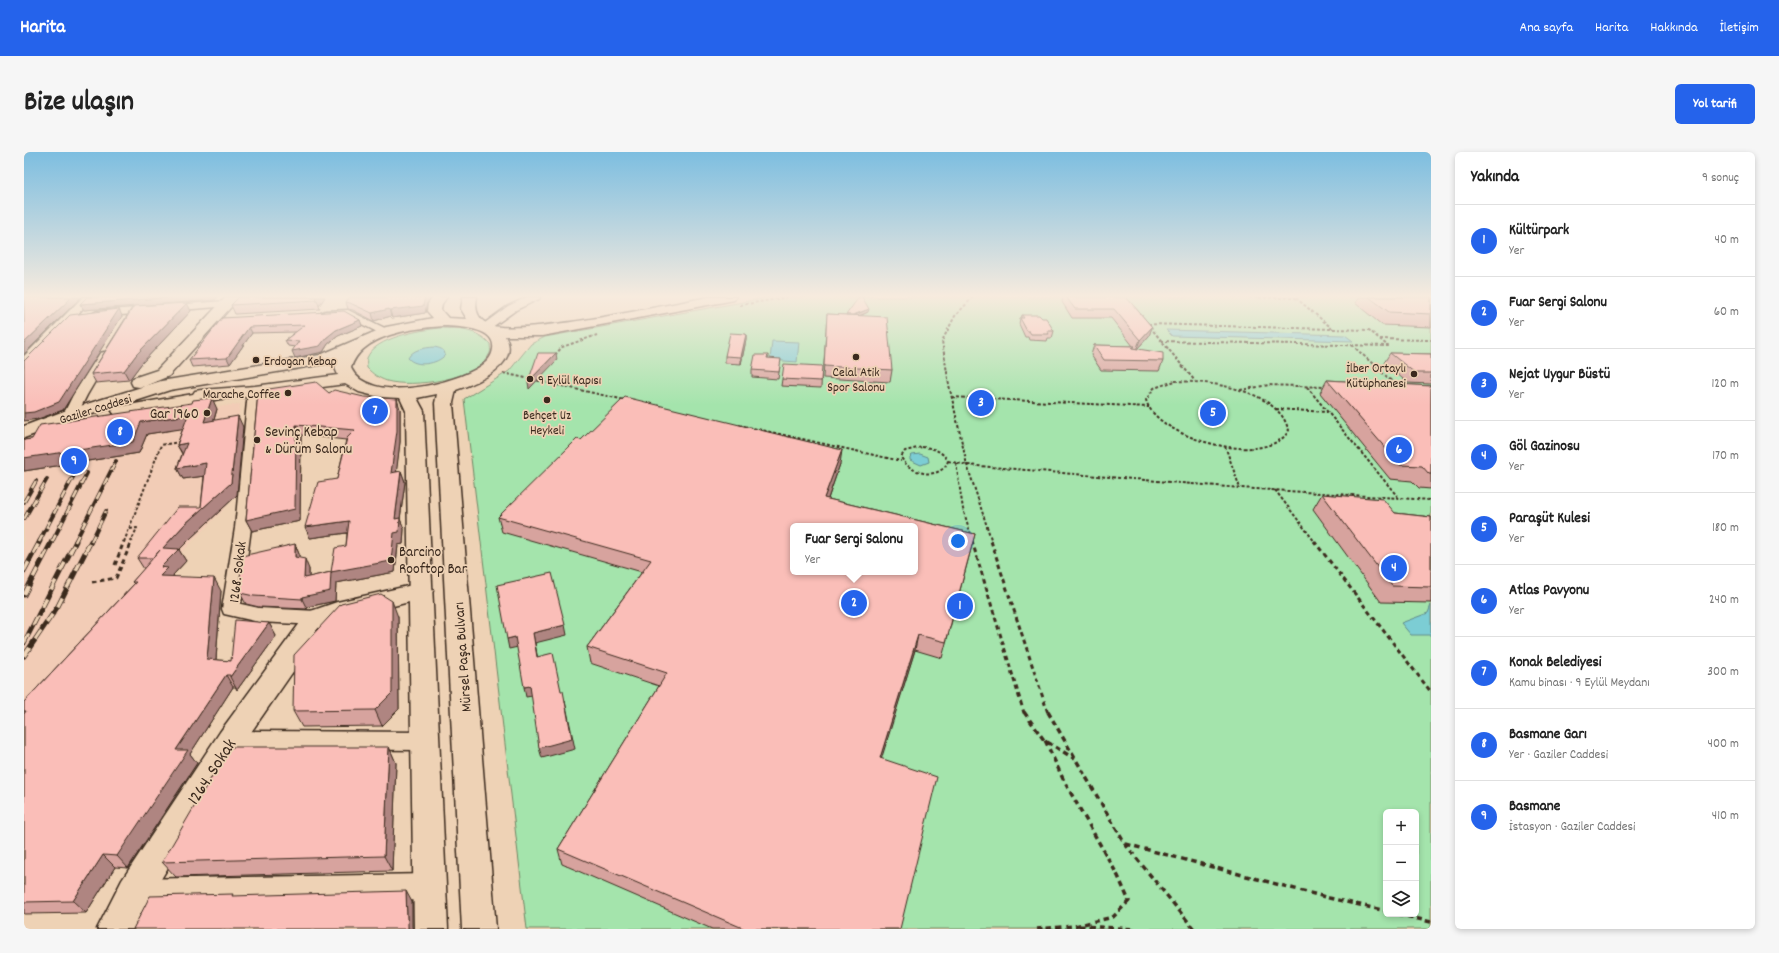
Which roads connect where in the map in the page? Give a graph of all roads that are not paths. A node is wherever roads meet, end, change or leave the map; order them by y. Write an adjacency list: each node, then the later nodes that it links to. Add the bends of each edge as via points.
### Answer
1 (52, 333): 6 (street)
2 (200, 333): 12 (main road)
3 (382, 333): 9 (main road, Gaziler Caddesi)
4 (491, 333): 10 (main road, via 501,342)
5 (547, 333): 10 (main road)
6 (45, 340): 7 (street); 11 (street)
7 (31, 342)
8 (113, 343): 18 (street, via 80,394)
9 (358, 345): 12 (main road, Gaziler Caddesi, via 324,359); 13 (main road, via 347,357 343,368)
10 (500, 355): 14 (main road, via 487,369 470,379)
11 (24, 363)
12 (165, 379): 17 (main road, via 174,393 188,396); 18 (main road, Gaziler Caddesi, via 89,410)
13 (349, 379): 15 (main road); 16 (main road, via 371,390)
14 (448, 386): 16 (main road); 29 (main road, Mürsel Paşa Bulvarı, via 444,403)
15 (255, 391): 17 (main road); 22 (street, 1268. Sokak, via 242,528 231,609 259,615)
16 (406, 393): 21 (main road, via 415,411)
17 (214, 395): 20 (main road, Gaziler Caddesi, via 83,418 59,424)
18 (70, 415): 19 (main road, Gaziler Caddesi)
19 (29, 428)
20 (24, 438)
21 (421, 591): 22 (main road, 1268. Sokak); 24 (main road)
22 (317, 618): 23 (main road, 1264. Sokak)
23 (230, 740): 24 (street); 26 (main road, 1264. Sokak)
24 (426, 741): 25 (main road)
25 (430, 887): 26 (street); 28 (main road)
26 (134, 892): 27 (main road, 1264. Sokak)
27 (114, 929)
28 (432, 929)
29 (479, 929)

